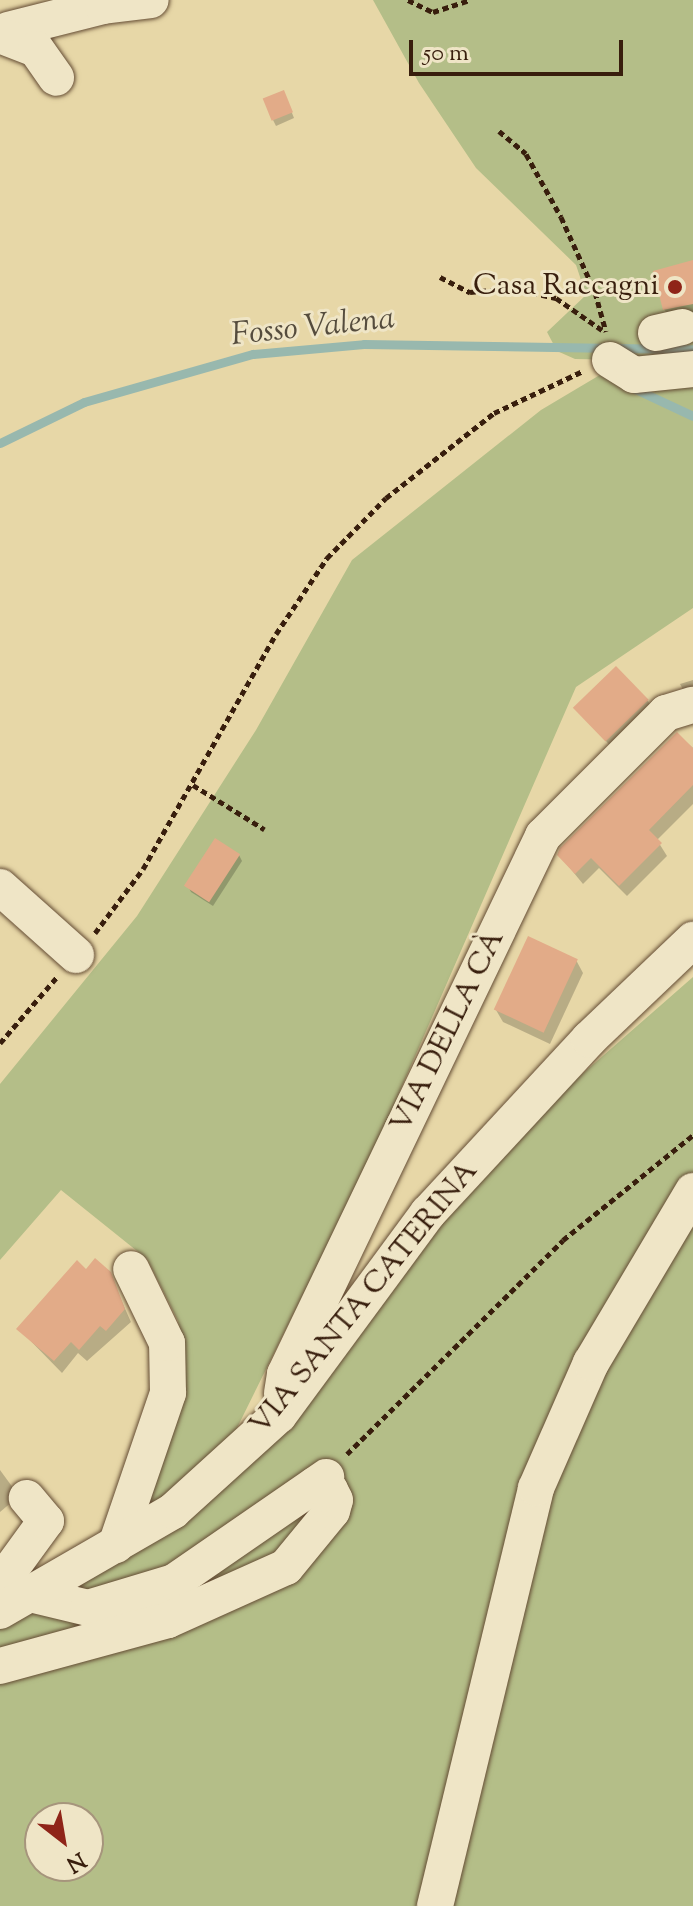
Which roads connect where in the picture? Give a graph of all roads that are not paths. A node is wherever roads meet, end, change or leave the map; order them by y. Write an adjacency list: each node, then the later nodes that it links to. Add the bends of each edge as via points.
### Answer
1 (151, 0): 2 (street, via 89,8)
2 (5, 33): 3 (street, via 36,49)
3 (56, 78)
4 (601, 364): 5 (street, via 634,375)
5 (693, 369)
6 (693, 705): 12 (street, VIA DELLA CÀ, via 666,713 543,836 285,1374)
7 (0, 887): 9 (street)
8 (693, 940): 12 (street, VIA SANTA CATERINA, via 589,1039 428,1213)
9 (76, 955)
10 (693, 1191): 17 (street, via 591,1363 536,1488)
11 (131, 1269): 14 (street, via 167,1343 168,1393)
12 (279, 1415): 14 (street, VIA SANTA CATERINA, via 173,1511)
13 (27, 1498): 15 (street, via 46,1521)
14 (116, 1545): 15 (street, VIA SANTA CATERINA)
15 (10, 1596): 16 (street, via 88,1608 174,1582 320,1481 335,1500 332,1511 286,1567 168,1620)
16 (0, 1666)
17 (435, 1906)

